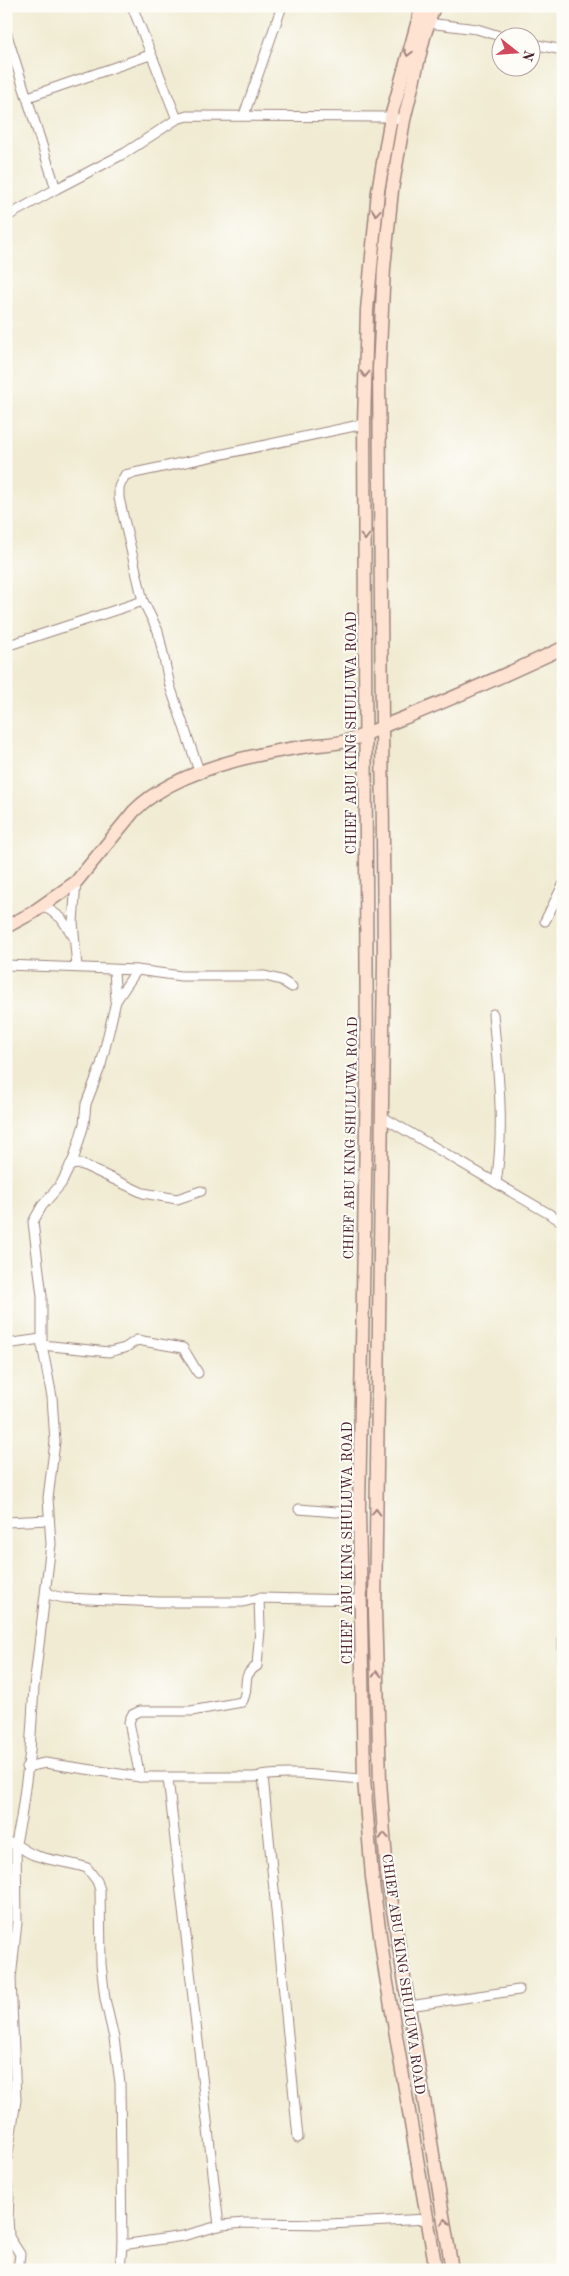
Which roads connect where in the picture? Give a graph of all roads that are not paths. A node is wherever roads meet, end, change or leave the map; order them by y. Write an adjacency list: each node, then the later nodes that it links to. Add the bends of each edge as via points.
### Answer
1 (132, 6): 10 (street)
2 (282, 6): 12 (street)
3 (422, 6): 14 (street, CHIEF ABU KING SHULUWA ROAD, one-way to 14)
4 (434, 6): 5 (street)
5 (428, 24): 7 (street); 14 (street)
6 (6, 32): 11 (street)
7 (492, 34)
8 (542, 46): 9 (street)
9 (563, 50)
10 (150, 55): 11 (street); 13 (street)
11 (28, 96): 15 (street)
12 (244, 116): 13 (street, via 187,116); 14 (street)
13 (177, 119): 15 (street, via 125,153)
14 (397, 119): 17 (street, CHIEF ABU KING SHULUWA ROAD, one-way to 17, via 378,190 369,290); 21 (street, via 379,369)
15 (56, 189): 16 (street)
16 (6, 217)
17 (364, 424): 18 (street, via 125,475 119,487 119,498); 22 (street, CHIEF ABU KING SHULUWA ROAD, one-way to 22)
18 (143, 601): 19 (street); 23 (street, via 158,631 170,686)
19 (6, 646)
20 (563, 648): 21 (street, via 455,698)
21 (381, 727): 22 (street); 37 (street, via 384,960)
22 (366, 734): 23 (street, via 348,741 248,758); 44 (street, CHIEF ABU KING SHULUWA ROAD, via 367,1075)
23 (200, 774): 24 (street, via 143,802)
24 (76, 882): 26 (street); 29 (street)
25 (563, 884): 27 (street)
26 (43, 905): 28 (street); 29 (street, via 61,918)
27 (545, 921)
28 (6, 927)
29 (73, 936): 31 (street)
30 (6, 965): 31 (street)
31 (77, 967): 32 (street)
32 (114, 970): 33 (street); 35 (street)
33 (137, 970): 34 (street, via 181,976 264,976 282,980); 35 (street)
34 (292, 987)
35 (116, 1001): 38 (street)
36 (493, 1014): 41 (street, via 500,1098)
37 (381, 1116): 41 (street); 45 (street)
38 (75, 1154): 39 (street); 40 (street)
39 (81, 1164): 40 (street); 42 (street, via 143,1193 177,1199)
40 (70, 1165): 46 (street, via 61,1184 33,1222 42,1296)
41 (496, 1183): 43 (street)
42 (201, 1190)
43 (563, 1222)
44 (362, 1322): 45 (street); 50 (street, CHIEF ABU KING SHULUWA ROAD)
45 (378, 1324): 66 (street, one-way to 45, via 387,1874 380,1772 375,1610)
46 (41, 1342): 47 (street); 48 (street, via 109,1352 125,1348 137,1340 146,1340 183,1348); 51 (street, via 52,1397 55,1442 48,1498)
47 (6, 1344)
48 (198, 1373)
49 (299, 1510): 50 (street)
50 (359, 1510): 55 (street, CHIEF ABU KING SHULUWA ROAD)
51 (49, 1520): 52 (street); 53 (street)
52 (6, 1522)
53 (46, 1590): 54 (street, via 51,1595 64,1598 160,1602 243,1602); 58 (street)
54 (259, 1598): 55 (street); 62 (street, via 256,1666 245,1677 246,1694 242,1702 192,1712 140,1711 132,1715 130,1722)
55 (361, 1600): 64 (street, CHIEF ABU KING SHULUWA ROAD)
56 (563, 1623): 57 (street)
57 (563, 1667)
58 (30, 1751): 59 (street); 60 (street)
59 (45, 1763): 60 (street); 62 (street)
60 (26, 1767): 65 (street, via 21,1818)
61 (263, 1776): 63 (street); 64 (street, via 302,1774); 70 (street)
62 (140, 1777): 63 (street)
63 (168, 1778): 74 (street)
64 (364, 1779): 67 (street, CHIEF ABU KING SHULUWA ROAD, via 372,1877)
65 (11, 1842): 71 (street, via 17,1922 11,1979 16,2100); 75 (street, via 34,1855 87,1868 100,1890 101,1964 120,2084)
66 (403, 1970): 67 (street); 69 (street)
67 (385, 1971): 73 (street, CHIEF ABU KING SHULUWA ROAD)
68 (519, 1990): 69 (street)
69 (409, 2006): 79 (street, one-way to 69)
70 (298, 2138)
71 (6, 2166)
72 (6, 2180): 76 (street, via 10,2194 9,2238 20,2254)
73 (427, 2219): 74 (street, via 330,2224 244,2222); 78 (street, CHIEF ABU KING SHULUWA ROAD)
74 (219, 2226): 75 (street, via 183,2236)
75 (122, 2245): 77 (street)
76 (18, 2270)
77 (120, 2270)
78 (436, 2270)
79 (452, 2270)

